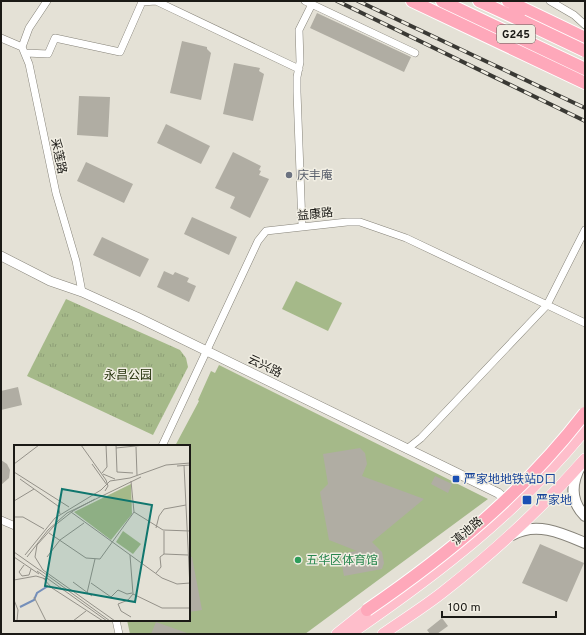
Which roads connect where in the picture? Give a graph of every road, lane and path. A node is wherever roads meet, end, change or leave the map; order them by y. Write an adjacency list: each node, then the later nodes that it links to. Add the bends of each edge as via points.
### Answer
1 (47, 1): 16 (street, via 30,28)
2 (412, 1): 21 (highway)
3 (415, 1): 21 (street)
4 (442, 1): 19 (highway)
5 (447, 1): 19 (main road, G245)
6 (473, 1): 12 (main road, G245)
7 (479, 1): 17 (highway, bridge)
8 (508, 1): 14 (highway)
9 (550, 1): 11 (street, via 574,15)
10 (308, 3): 18 (street); 20 (street, via 299,30)
11 (585, 25)
12 (541, 33): 15 (main road); 17 (main road, G245)
13 (1, 38): 16 (street)
14 (585, 38)
15 (585, 44)
16 (24, 50): 20 (street, via 48,54 55,38 120,52 142,2 156,1); 25 (street, 采莲路, via 56,193)
17 (585, 53)
18 (415, 54)
19 (585, 68)
20 (299, 69): 22 (street, via 297,92)
21 (585, 82)
22 (302, 226): 26 (street, 益康路, via 360,222 406,238); 28 (street, 益康路, via 266,230 262,235)
23 (585, 230): 26 (street)
24 (1, 256): 25 (street, 云兴路, via 50,281)
25 (82, 292): 28 (street, 云兴路)
26 (547, 305): 27 (street, 益康路); 32 (street, via 421,438)
27 (585, 323)
28 (207, 352): 31 (street, 益康路); 32 (street, 云兴路)
29 (585, 413): 40 (highway, bridge, via 543,462 480,524 430,566)
30 (585, 430): 34 (main road, 滇池路)
31 (162, 445)
32 (407, 448): 34 (street, 云兴路, via 498,493)
33 (585, 459): 35 (main road, via 577,474 573,491 576,503); 38 (main road, via 543,504)
34 (515, 506): 44 (main road, 滇池路, via 460,555)
35 (585, 516)
36 (1, 520): 37 (street)
37 (14, 526)
38 (504, 540): 39 (main road, via 522,530 536,528); 45 (main road, via 442,593)
39 (585, 543)
40 (367, 610): 43 (main road)
41 (116, 621): 42 (street)
42 (119, 634)
43 (338, 634)
44 (351, 634)
45 (383, 634)

